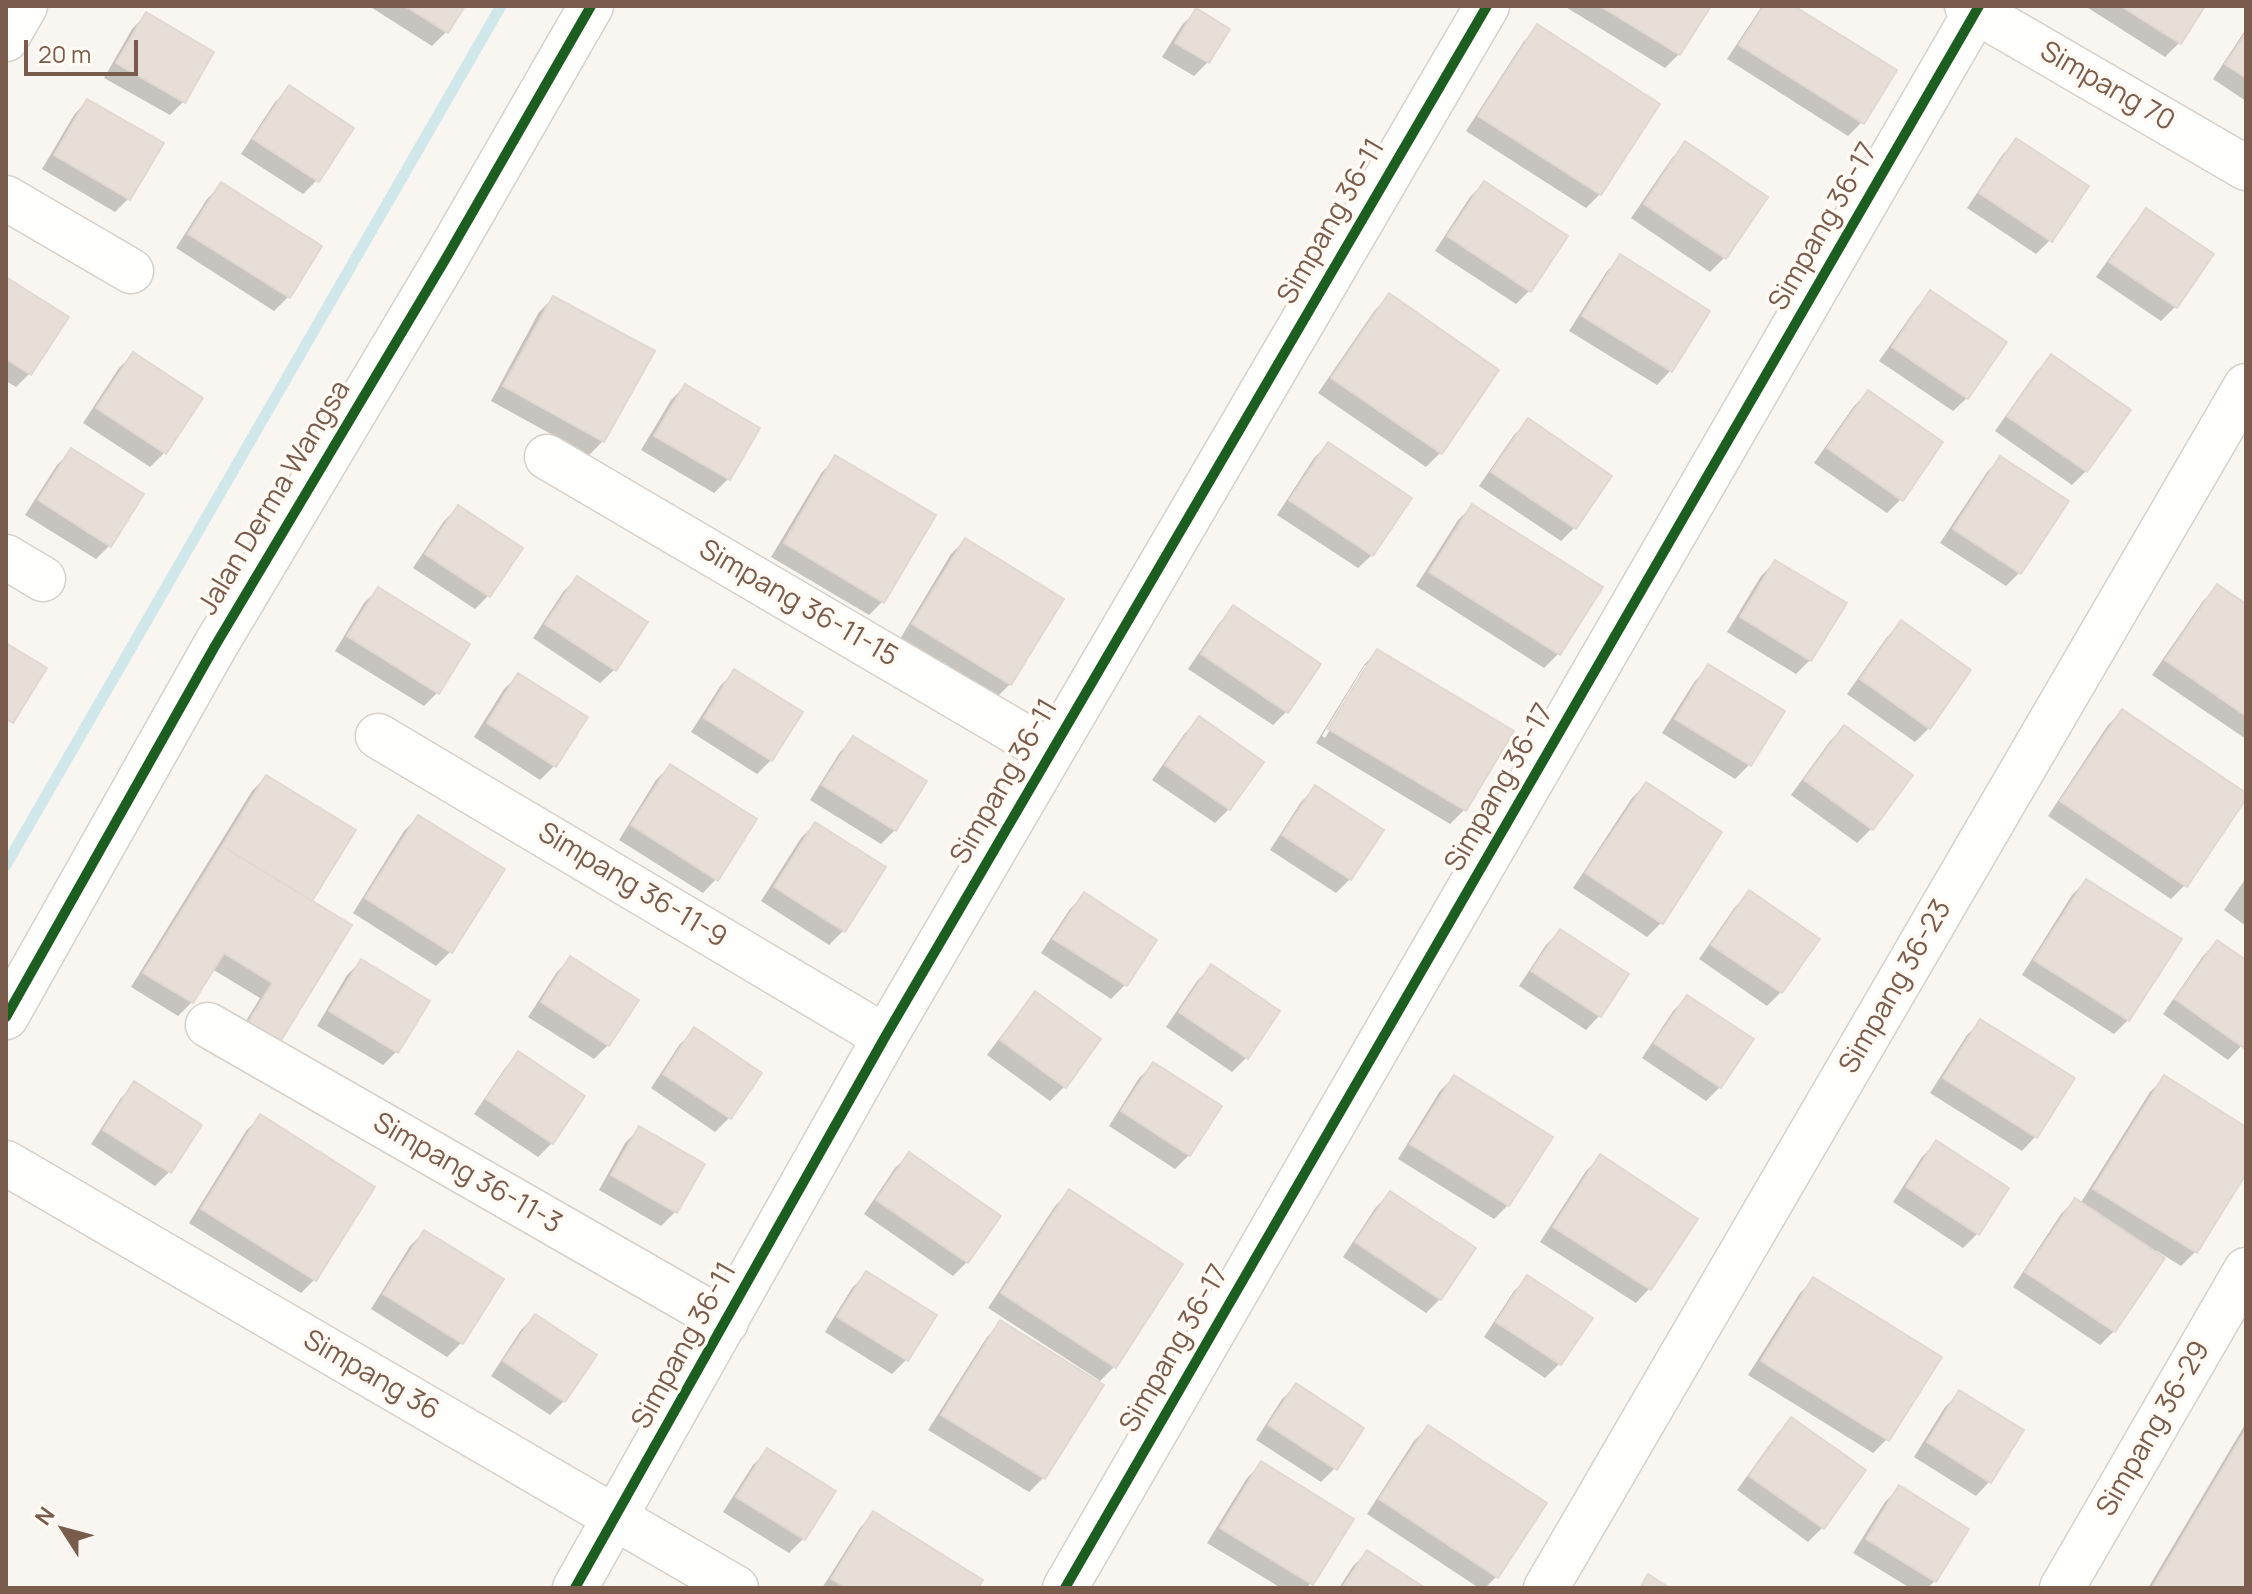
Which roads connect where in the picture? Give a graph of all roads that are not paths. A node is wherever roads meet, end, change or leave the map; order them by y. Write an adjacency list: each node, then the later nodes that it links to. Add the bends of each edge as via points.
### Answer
1 (25, 6): 5 (street)
2 (591, 6): 15 (street, Jalan Derma Wangsa, via 215,646)
3 (1487, 6): 14 (street, Simpang 36-11)
4 (1974, 8): 6 (street, Simpang 70); 24 (street, Simpang 36-17)
5 (6, 39)
6 (2246, 168)
7 (6, 198): 8 (street)
8 (131, 271)
9 (2246, 386): 25 (street, Simpang 36-23)
10 (547, 457): 14 (street, Simpang 36-11-15)
11 (6, 557): 12 (street)
12 (43, 579)
13 (378, 736): 17 (street, Simpang 36-11-9)
14 (1050, 752): 17 (street, Simpang 36-11)
15 (6, 1017)
16 (208, 1025): 20 (street, Simpang 36-11-3)
17 (885, 1037): 20 (street, Simpang 36-11)
18 (6, 1163): 21 (street, Simpang 36)
19 (2246, 1270): 26 (street, Simpang 36-29)
20 (726, 1322): 21 (street, Simpang 36-11)
21 (615, 1519): 22 (street, Simpang 36-11); 23 (street, Simpang 36)
22 (575, 1588)
23 (736, 1588)
24 (1065, 1588)
25 (1546, 1588)
26 (2062, 1588)

